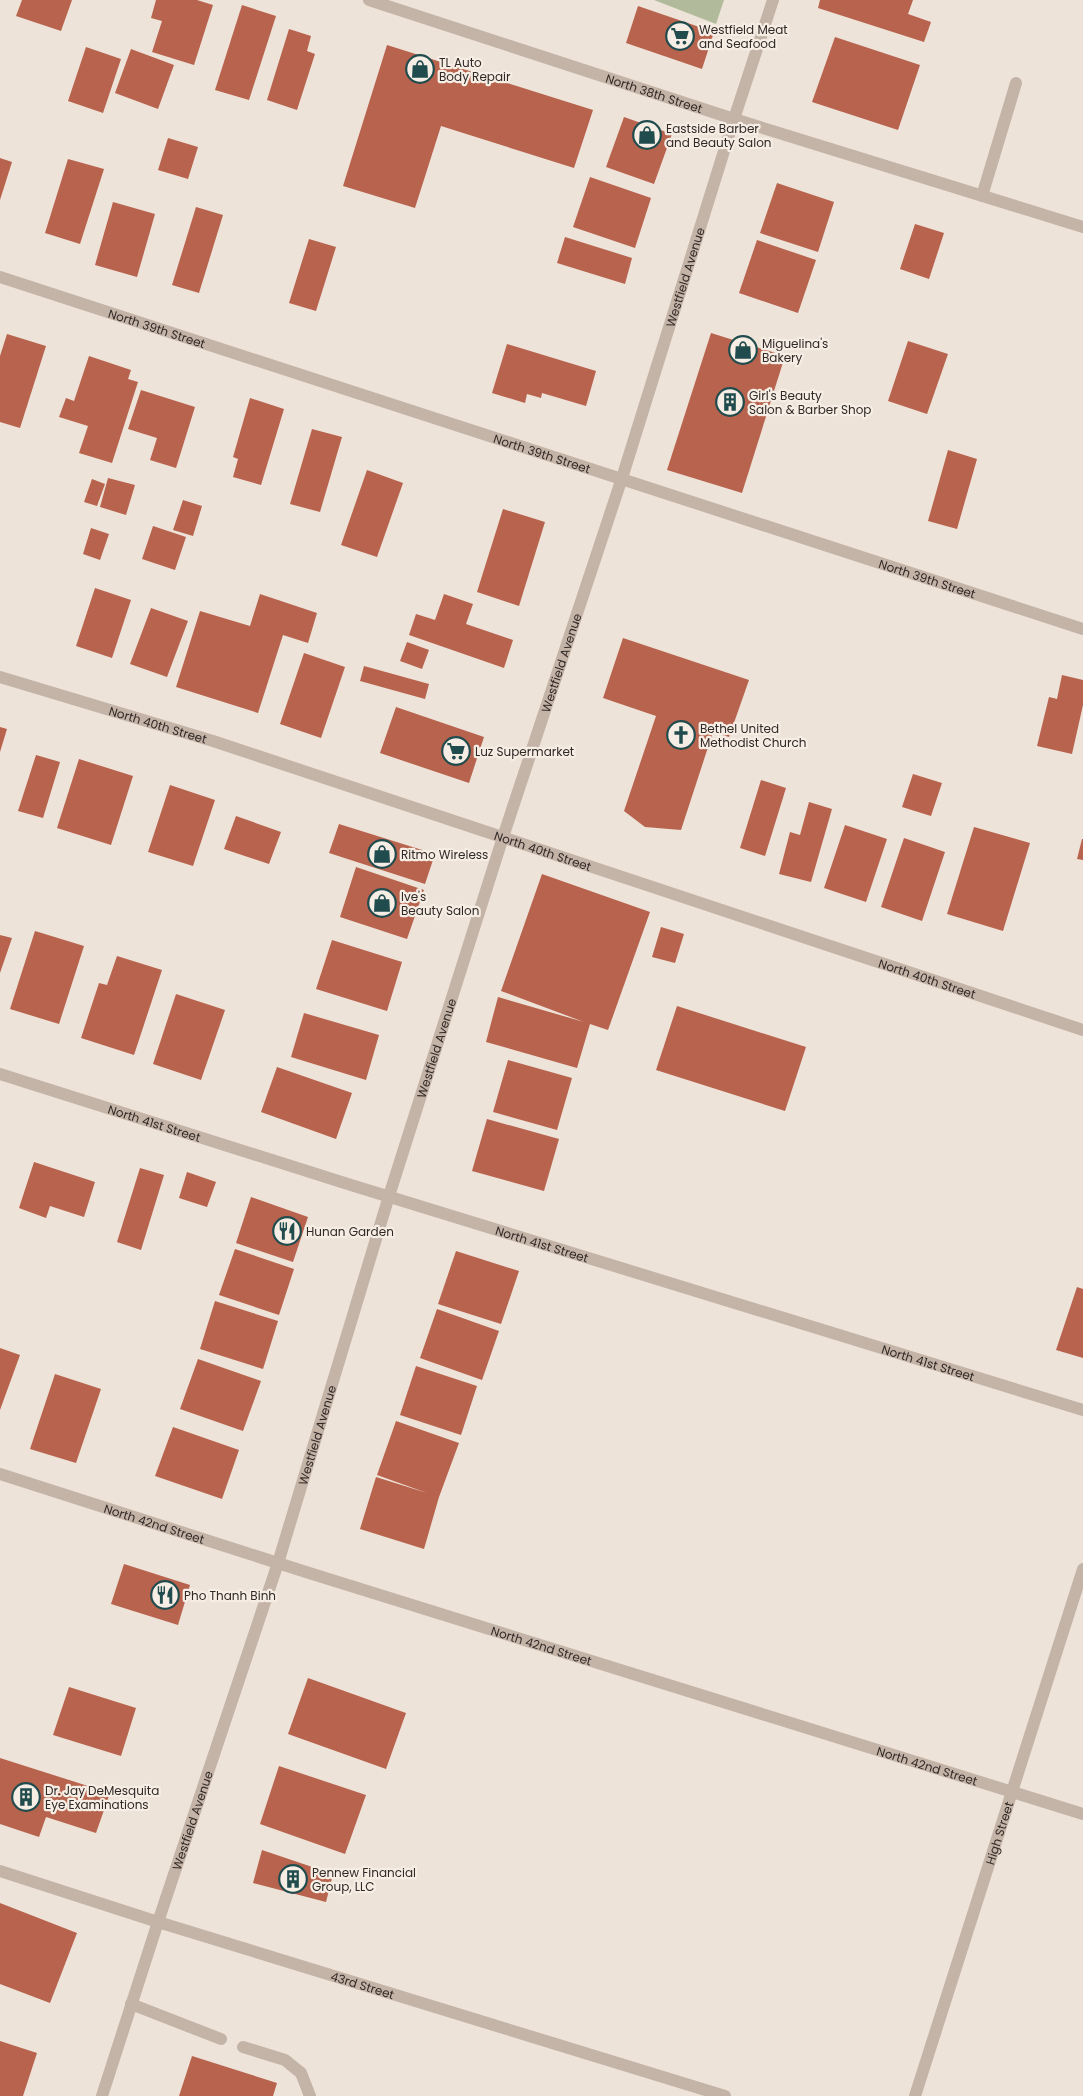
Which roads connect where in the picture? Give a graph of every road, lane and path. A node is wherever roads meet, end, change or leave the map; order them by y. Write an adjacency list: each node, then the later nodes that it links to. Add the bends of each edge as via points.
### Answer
1 (369, 0): 4 (street, North 38th Street)
2 (773, 0): 4 (street, Westfield Avenue)
3 (1016, 83): 5 (street)
4 (734, 119): 5 (street, North 38th Street); 8 (street, Westfield Avenue)
5 (982, 196): 6 (street, North 38th Street)
6 (1083, 227)
7 (0, 277): 8 (street, North 39th Street)
8 (622, 478): 9 (street, North 39th Street); 11 (street, Westfield Avenue)
9 (1083, 629)
10 (0, 677): 11 (street, North 40th Street, via 213,741)
11 (503, 837): 12 (street, North 40th Street); 14 (street, Westfield Avenue)
12 (1083, 1030)
13 (0, 1074): 14 (street, North 41st Street)
14 (389, 1196): 15 (street, North 41st Street); 17 (street, Westfield Avenue)
15 (1083, 1410)
16 (0, 1474): 17 (street, North 42nd Street)
17 (278, 1563): 19 (street, North 42nd Street); 22 (street, Westfield Avenue)
18 (1083, 1569): 19 (street, High Street)
19 (1011, 1792): 20 (street, North 42nd Street); 29 (street, High Street)
20 (1083, 1814)
21 (0, 1871): 22 (street, 43rd Street)
22 (158, 1922): 23 (street, Westfield Avenue); 28 (street, 43rd Street)
23 (132, 2004): 24 (street); 26 (street, Westfield Avenue)
24 (221, 2039)
25 (243, 2047): 27 (street, via 285,2060 301,2073)
26 (102, 2096)
27 (310, 2096)
28 (725, 2096)
29 (915, 2096)

